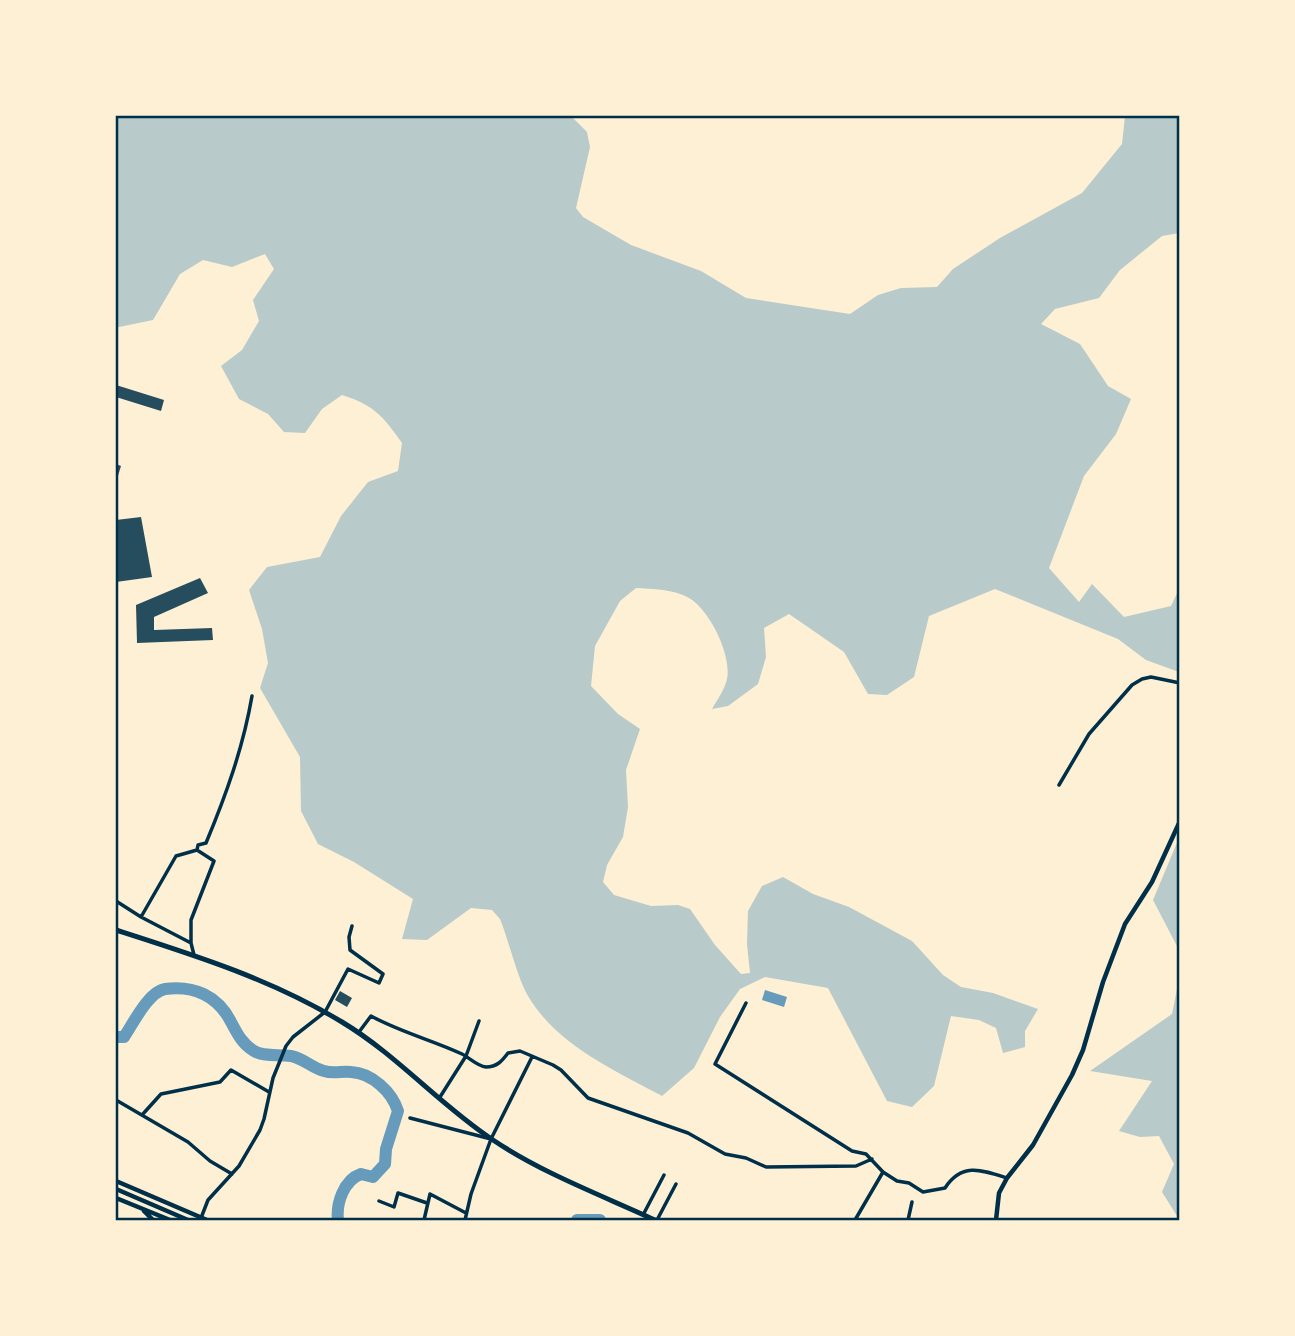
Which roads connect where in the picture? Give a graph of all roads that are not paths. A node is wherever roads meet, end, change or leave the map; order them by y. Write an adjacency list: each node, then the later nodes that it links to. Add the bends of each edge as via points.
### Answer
1 (1180, 683): 3 (street, via 1151,677 1132,685 1088,734)
2 (252, 696): 5 (street, via 245,738 224,799 206,843)
3 (1059, 785)
4 (1180, 821): 28 (main road, via 1152,882 1125,924 1072,1075 1033,1144)
5 (197, 850): 7 (street, via 176,856); 10 (street, via 214,861 191,920)
6 (116, 901): 7 (street)
7 (141, 917): 10 (street)
8 (352, 926): 13 (street, via 350,950 383,974 379,983 348,969)
9 (116, 930): 11 (highway)
10 (191, 943): 11 (street)
11 (194, 954): 13 (highway, via 264,981)
12 (746, 1003): 24 (street, via 715,1065)
13 (325, 1012): 15 (highway); 18 (street, via 283,1051)
14 (479, 1021): 16 (street)
15 (359, 1032): 16 (street, via 371,1016); 19 (highway)
16 (466, 1056): 17 (street, via 490,1067 513,1051); 19 (street)
17 (532, 1057): 23 (street); 24 (street, via 561,1070 588,1098 688,1133 725,1154 766,1167 856,1166)
18 (269, 1092): 21 (street, via 232,1070 220,1082 161,1094); 26 (street, via 260,1130)
19 (440, 1097): 23 (highway)
20 (116, 1101): 21 (street)
21 (142, 1115): 26 (street)
22 (410, 1118): 23 (street)
23 (491, 1139): 37 (street); 38 (highway)
24 (872, 1159): 25 (street)
25 (884, 1172): 28 (street, via 923,1192 945,1188 952,1177 979,1169); 47 (street)
26 (232, 1174): 39 (street, via 208,1200)
27 (664, 1175): 38 (street)
28 (1007, 1178): 49 (main road, via 999,1193)
29 (116, 1181): 39 (main road)
30 (676, 1184): 46 (street)
31 (116, 1189): 42 (main road)
32 (116, 1198): 36 (main road)
33 (379, 1201): 35 (street, via 394,1207 398,1193)
34 (912, 1202): 48 (street)
35 (428, 1203): 37 (street, via 430,1194); 44 (street)
36 (142, 1209): 40 (main road); 41 (main road)
37 (466, 1214): 45 (street)
38 (643, 1215): 46 (highway)
39 (201, 1219): 43 (main road)
40 (153, 1220)
41 (170, 1220)
42 (188, 1220)
43 (207, 1220)
44 (424, 1220)
45 (466, 1220)
46 (656, 1220)
47 (855, 1220)
48 (908, 1220)
49 (996, 1220)

